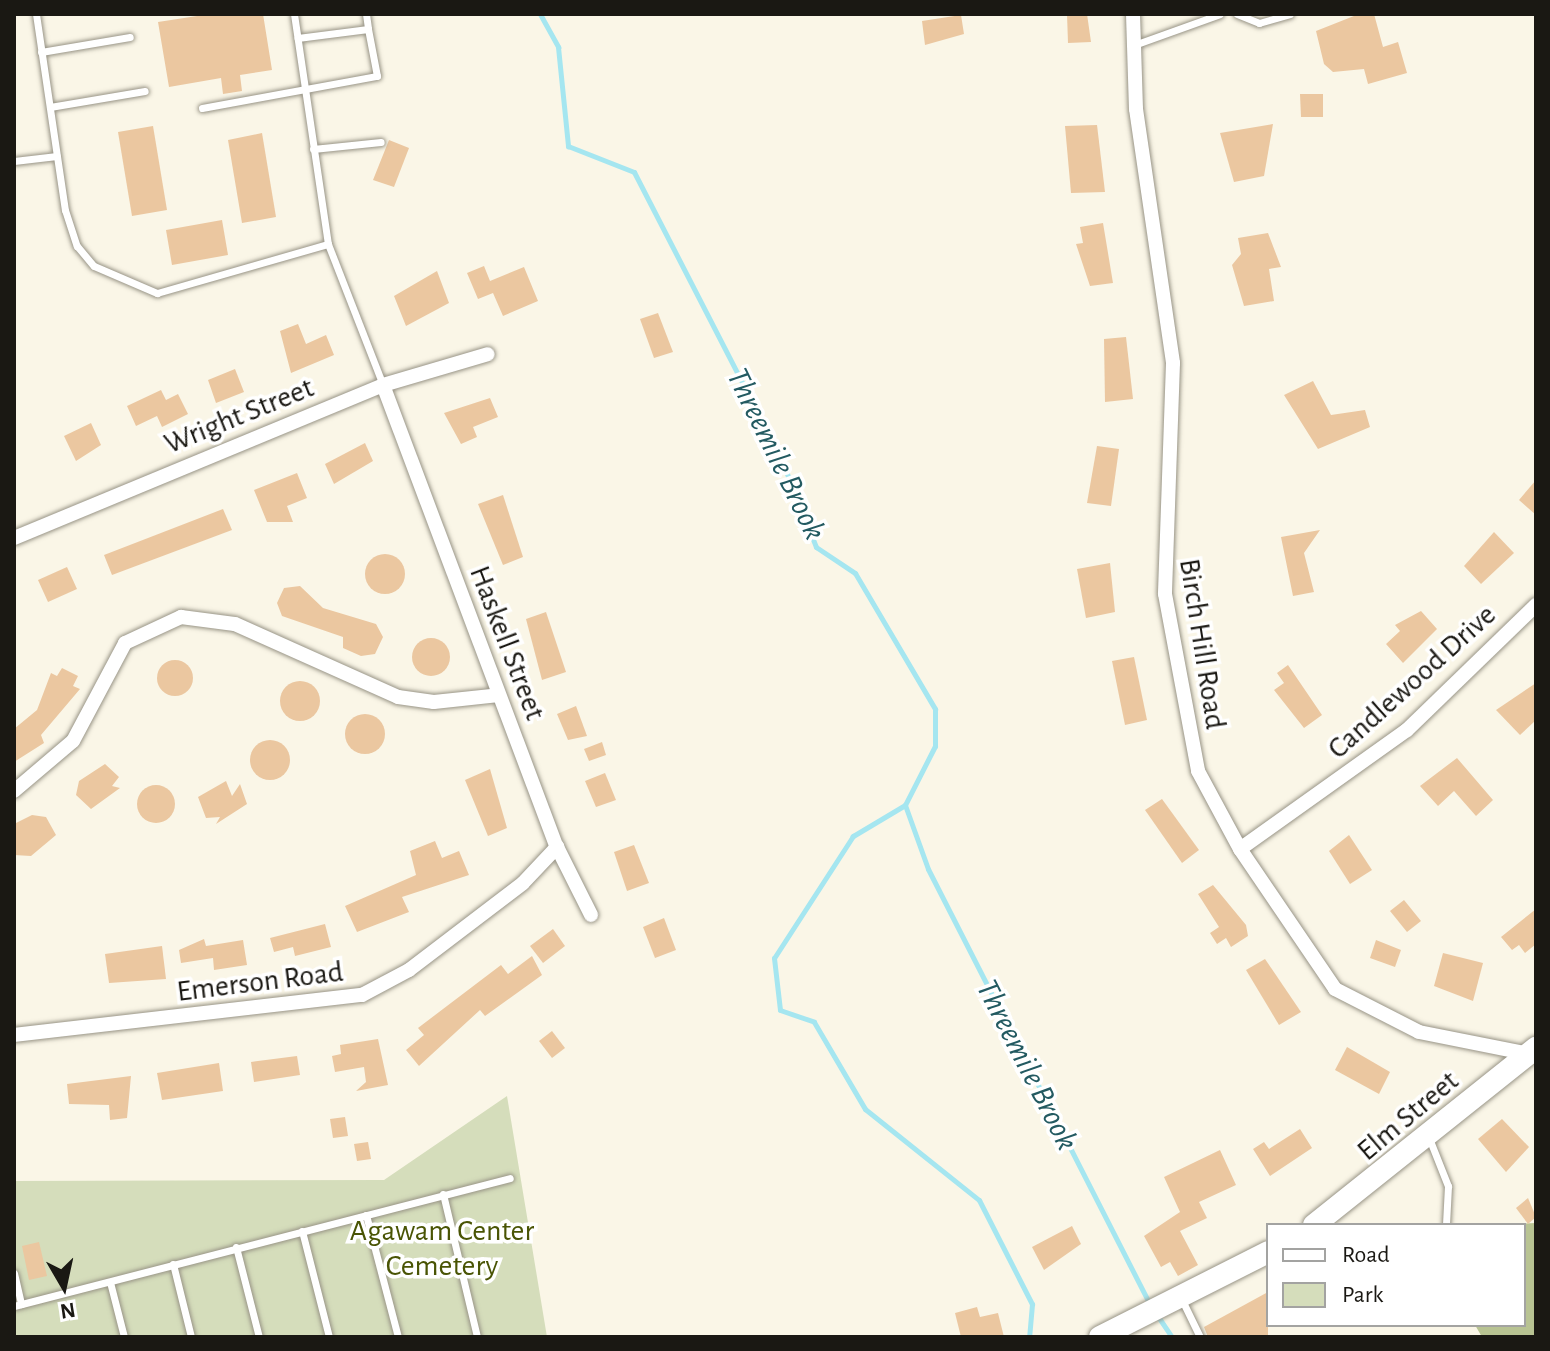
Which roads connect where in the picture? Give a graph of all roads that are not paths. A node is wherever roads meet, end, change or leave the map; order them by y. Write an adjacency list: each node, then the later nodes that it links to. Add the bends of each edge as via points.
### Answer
1 (36, 14): 12 (lane)
2 (294, 14): 10 (lane)
3 (366, 14): 8 (lane)
4 (1133, 14): 11 (street, Birch Hill Road)
5 (1220, 14): 11 (lane)
6 (1237, 14): 7 (lane, via 1259,23)
7 (1290, 14)
8 (368, 29): 10 (lane); 14 (lane, via 377,76)
9 (130, 37): 12 (lane)
10 (298, 38): 14 (lane)
11 (1134, 45): 29 (street, Birch Hill Road, via 1136,109 1173,363 1165,594 1198,771)
12 (41, 52): 15 (lane)
13 (145, 91): 15 (lane)
14 (306, 91): 16 (lane); 18 (lane)
15 (50, 107): 19 (lane)
16 (202, 108)
17 (381, 142): 18 (lane)
18 (313, 149): 21 (lane)
19 (57, 156): 20 (lane); 21 (lane, via 77,246 94,266 129,286 157,293 186,287)
20 (14, 161)
21 (328, 244): 23 (lane)
22 (488, 354): 23 (street, Wright Street)
23 (383, 385): 24 (street, Wright Street); 26 (street, Haskell Street)
24 (14, 538)
25 (1536, 605): 29 (street, Candlewood Drive, via 1407,730)
26 (499, 695): 27 (street, via 434,702 398,697 235,624 181,617 125,643 73,741); 28 (street, Haskell Street)
27 (14, 791)
28 (557, 847): 30 (street, Haskell Street); 31 (street, Emerson Road, via 523,883 409,970 362,995)
29 (1240, 849): 32 (street, Birch Hill Road, via 1350,1002 1419,1032)
30 (591, 915)
31 (14, 1035)
32 (1532, 1051): 33 (street, Elm Street)
33 (1429, 1138): 37 (street, Elm Street); 38 (lane, via 1448,1186)
34 (510, 1178): 35 (lane)
35 (443, 1194): 36 (lane); 47 (lane)
36 (366, 1215): 39 (lane); 52 (lane)
37 (1317, 1223)
38 (1446, 1223)
39 (302, 1231): 40 (lane); 51 (lane)
40 (236, 1247): 42 (lane); 50 (lane)
41 (1266, 1253): 46 (street)
42 (173, 1264): 44 (lane); 49 (lane)
43 (14, 1273): 45 (lane)
44 (110, 1282): 45 (lane); 48 (lane)
45 (18, 1305)
46 (1152, 1314): 54 (street); 55 (lane)
47 (477, 1335): 53 (lane)
48 (124, 1337)
49 (191, 1337)
50 (259, 1337)
51 (329, 1337)
52 (398, 1337)
53 (466, 1337)
54 (1100, 1337)
55 (1200, 1337)

